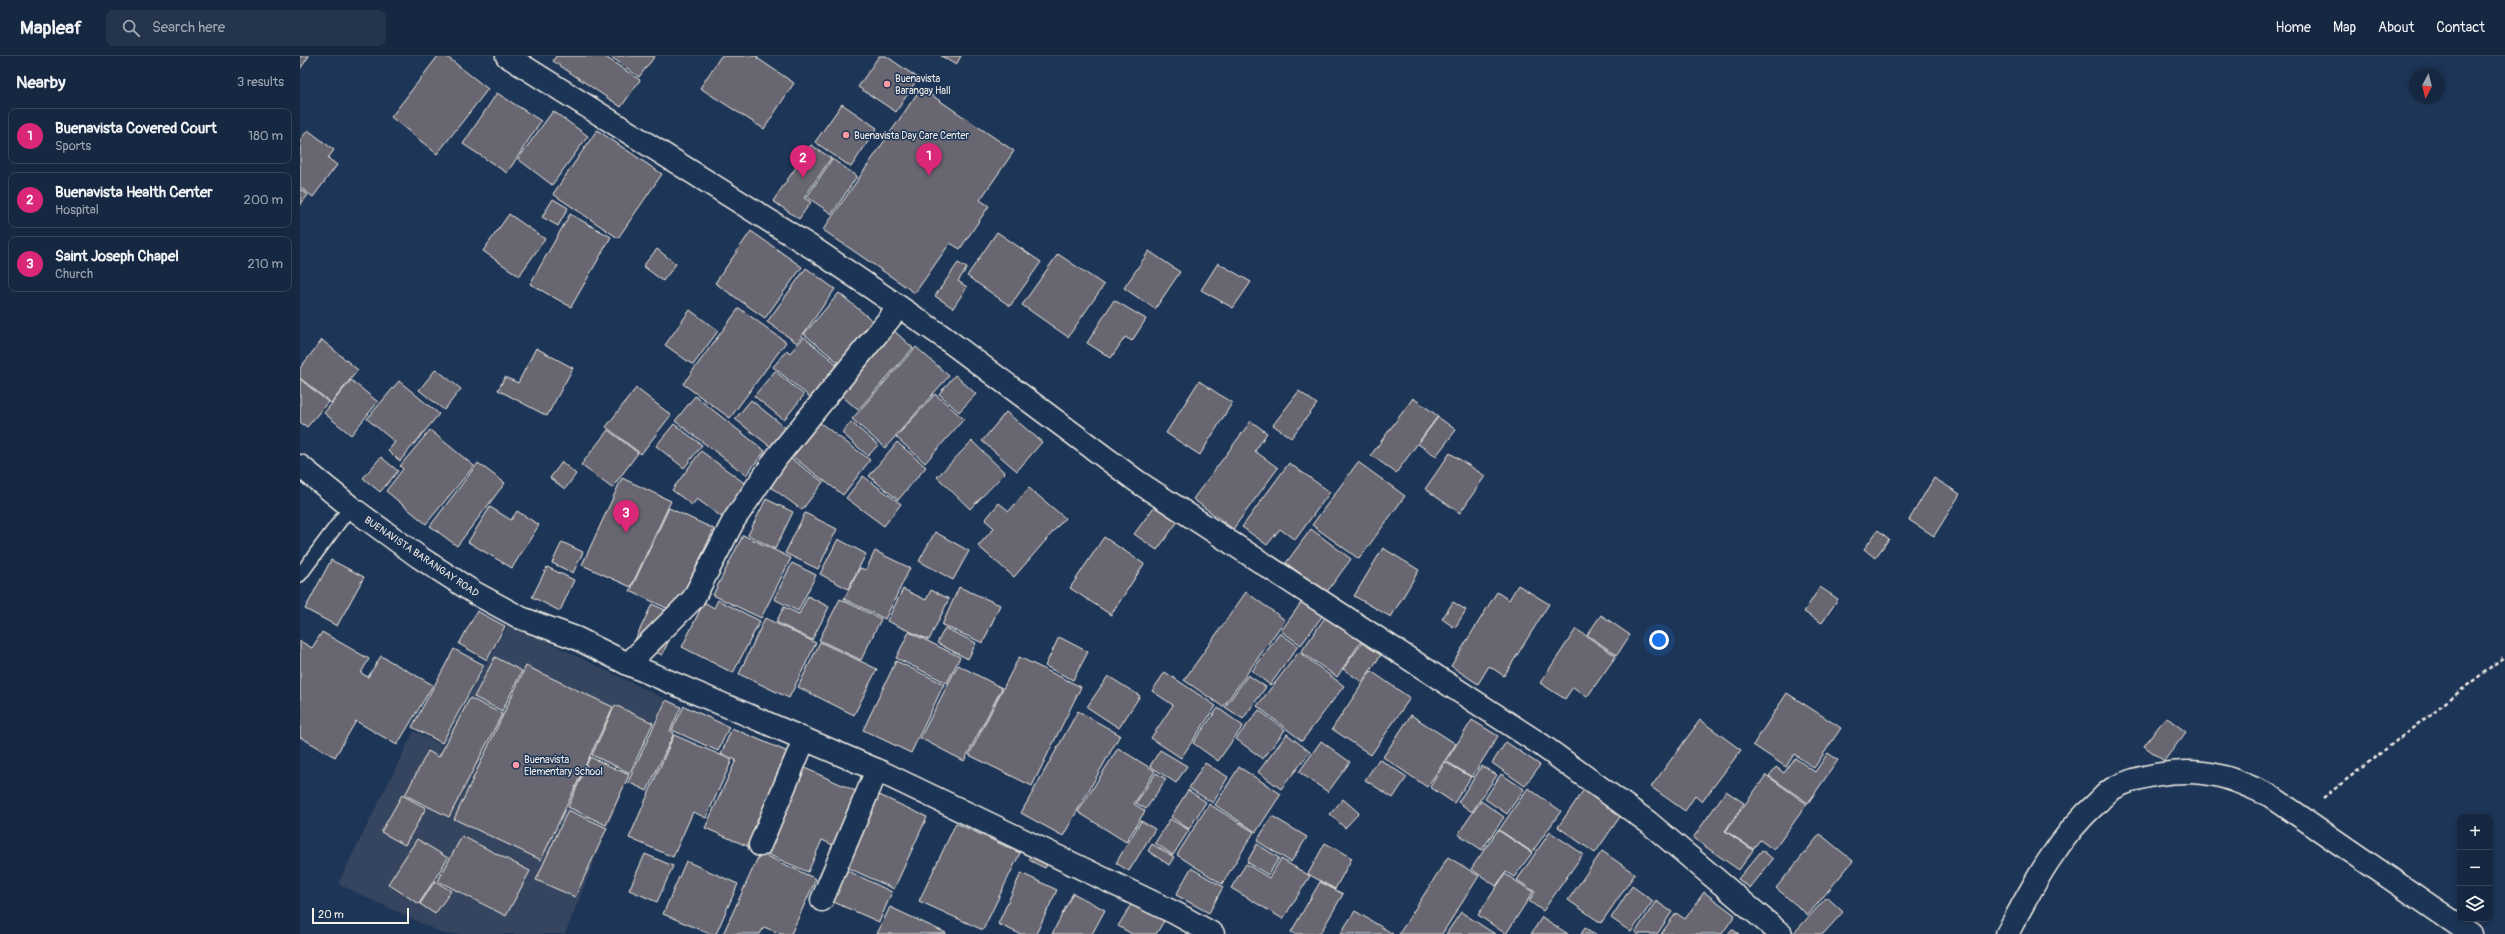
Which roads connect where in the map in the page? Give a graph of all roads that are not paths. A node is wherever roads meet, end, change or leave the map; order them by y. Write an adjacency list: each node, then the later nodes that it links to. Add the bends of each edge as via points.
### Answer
1 (507, 56): 2 (street, via 816,250)
2 (898, 306): 6 (street, via 777,457 734,520 693,599); 12 (street, via 1138,482 1540,744 1648,822)
3 (300, 466): 4 (street, BUENAVISTA BARANGAY ROAD)
4 (352, 508): 5 (lane, via 342,517); 6 (street, BUENAVISTA BARANGAY ROAD, via 419,557 475,593 521,618 576,638)
5 (300, 575)
6 (628, 664): 7 (street, BUENAVISTA BARANGAY ROAD)
7 (804, 740): 8 (street, BUENAVISTA BARANGAY ROAD); 9 (street)
8 (877, 770): 10 (street); 11 (street, BUENAVISTA BARANGAY ROAD, via 1176,913)
9 (760, 845)
10 (822, 900)
11 (1213, 934)
12 (1781, 934)
13 (2007, 934): 14 (street, via 2035,881 2063,839 2089,809 2113,788 2144,777 2203,773 2237,781 2269,795)
14 (2471, 934)

